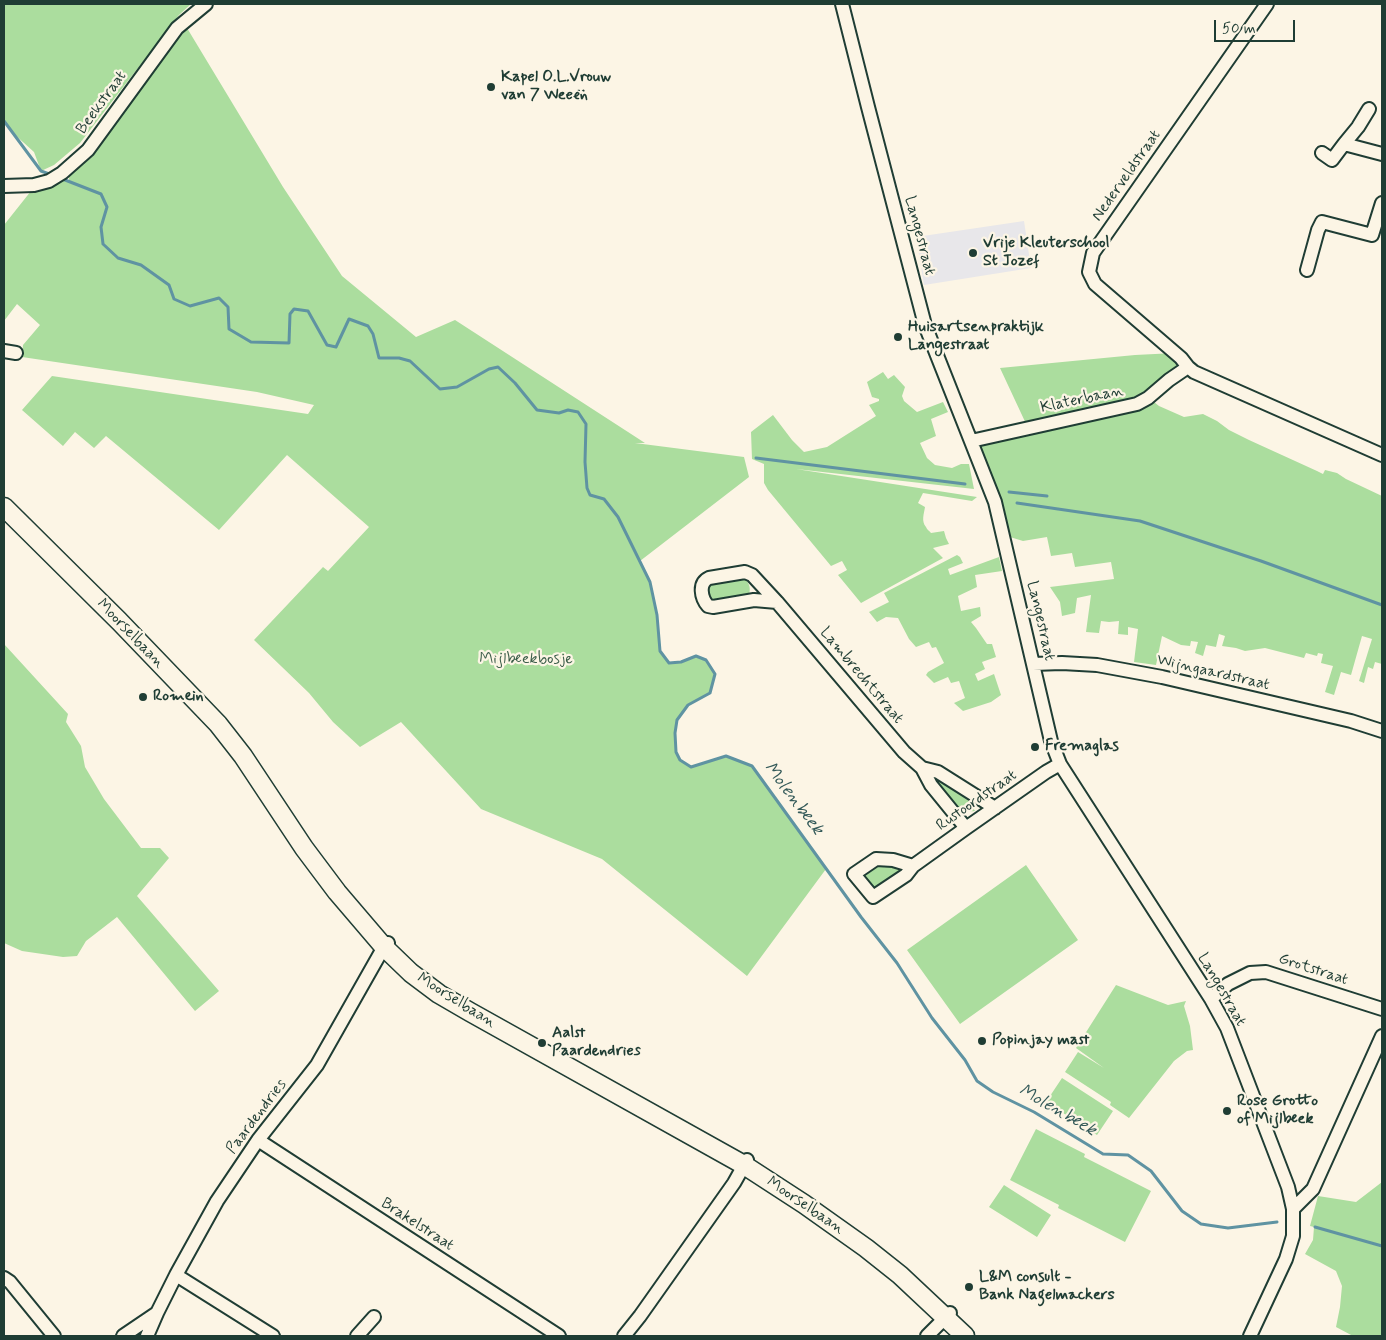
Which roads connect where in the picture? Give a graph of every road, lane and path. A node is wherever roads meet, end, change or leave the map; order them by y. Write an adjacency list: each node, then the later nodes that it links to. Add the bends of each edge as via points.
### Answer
1 (206, 4): 8 (street, Beekstraat, via 177,28 88,150 49,181)
2 (842, 4): 12 (street, Langestraat, via 925,325)
3 (1267, 4): 11 (street, Nederveldstraat, via 1103,238 1091,262 1089,272 1095,284)
4 (1369, 109): 5 (street)
5 (1344, 144): 6 (street, via 1332,160); 7 (street)
6 (1322, 153)
7 (1382, 154)
8 (4, 186)
9 (1382, 203): 10 (street, via 1372,235 1322,222)
10 (1308, 270)
11 (1188, 367): 12 (street, Klaterbaan, via 1137,404); 13 (street)
12 (971, 440): 16 (street, Langestraat, via 995,502)
13 (1382, 454)
14 (4, 507): 23 (main road, Moorselbaan, via 120,621 218,724 337,892)
15 (777, 602): 15 (street, Lambrechtstraat, via 752,575 745,572 709,578 702,585 704,602 708,606 754,600); 19 (street, Lambrechtstraat, via 904,752)
16 (1034, 664): 17 (street, Wijngaardstraat, via 1097,665 1162,677); 18 (street, Langestraat, via 1051,741)
17 (1382, 731)
18 (1060, 764): 20 (street, Rustoordstraat); 24 (street, Langestraat)
19 (922, 768): 20 (street, Lambrechtstraat, via 938,772); 21 (street, Lambrechtstraat, via 931,785)
20 (995, 808): 21 (street, Rustoordstraat)
21 (966, 828): 22 (street, Rustoordstraat)
22 (913, 866)
23 (386, 945): 27 (street, Paardendries, via 317,1065); 28 (main road, Moorselbaan, via 411,973 439,994)
24 (1211, 999): 25 (street, Grotstraat, via 1228,984 1250,973 1266,972); 29 (street, Langestraat, via 1227,1028 1288,1187)
25 (1382, 1009)
26 (1382, 1036): 29 (street, via 1313,1189)
27 (258, 1140): 30 (street, Paardendries, via 217,1201); 41 (street, Brakelstraat)
28 (746, 1163): 33 (main road, Moorselbaan, via 866,1248); 35 (street)
29 (1293, 1209): 45 (street, Langestraat, via 1293,1236 1286,1259)
30 (176, 1275): 32 (street, Paardendries); 39 (street)
31 (4, 1278): 36 (street)
32 (157, 1312): 37 (street, Paardendries); 38 (street, Paardendries)
33 (947, 1315): 42 (street); 43 (main road, Moorselbaan); 44 (main road, Moorselbaan)
34 (374, 1317): 40 (street)
35 (629, 1334)
36 (54, 1336)
37 (123, 1336)
38 (147, 1336)
39 (273, 1336)
40 (357, 1336)
41 (559, 1336)
42 (927, 1336)
43 (958, 1336)
44 (966, 1336)
45 (1250, 1336)

